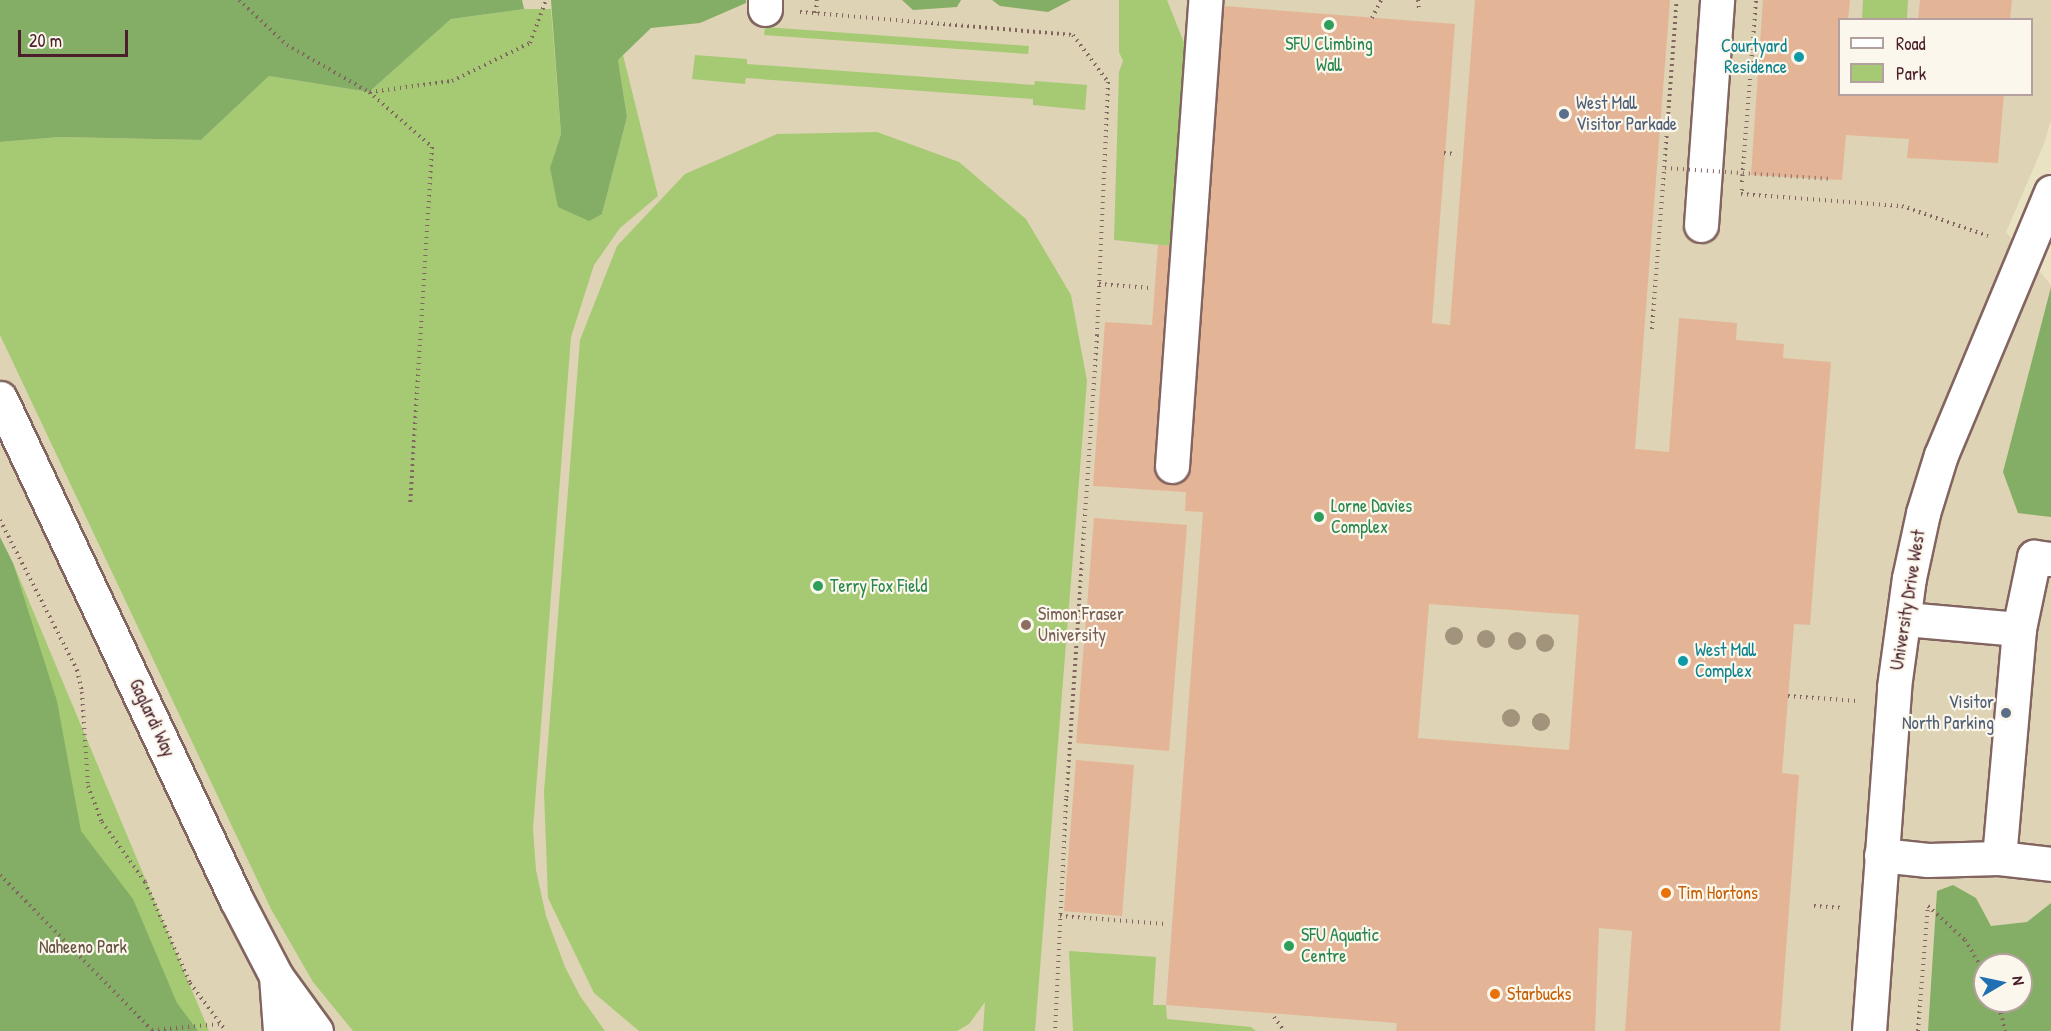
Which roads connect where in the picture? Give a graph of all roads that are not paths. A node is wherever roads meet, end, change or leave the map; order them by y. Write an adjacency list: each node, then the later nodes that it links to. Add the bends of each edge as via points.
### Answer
1 (1205, 0): 6 (street)
2 (1717, 0): 4 (street)
3 (2051, 192): 8 (street, University Drive West, via 1941,455 1923,513)
4 (1701, 225)
5 (0, 398): 13 (street, Gaglardi Way)
6 (1172, 466)
7 (2051, 559): 9 (street, via 2034,557)
8 (1904, 619): 9 (street); 10 (street, University Drive West, via 1894,687)
9 (2019, 629): 11 (street)
10 (1881, 855): 11 (street, via 1928,860); 16 (street, University Drive West)
11 (1999, 858): 12 (street)
12 (2051, 864)
13 (276, 976): 14 (street); 15 (street, Gaglardi Way)
14 (280, 1031)
15 (316, 1031)
16 (1869, 1031)

